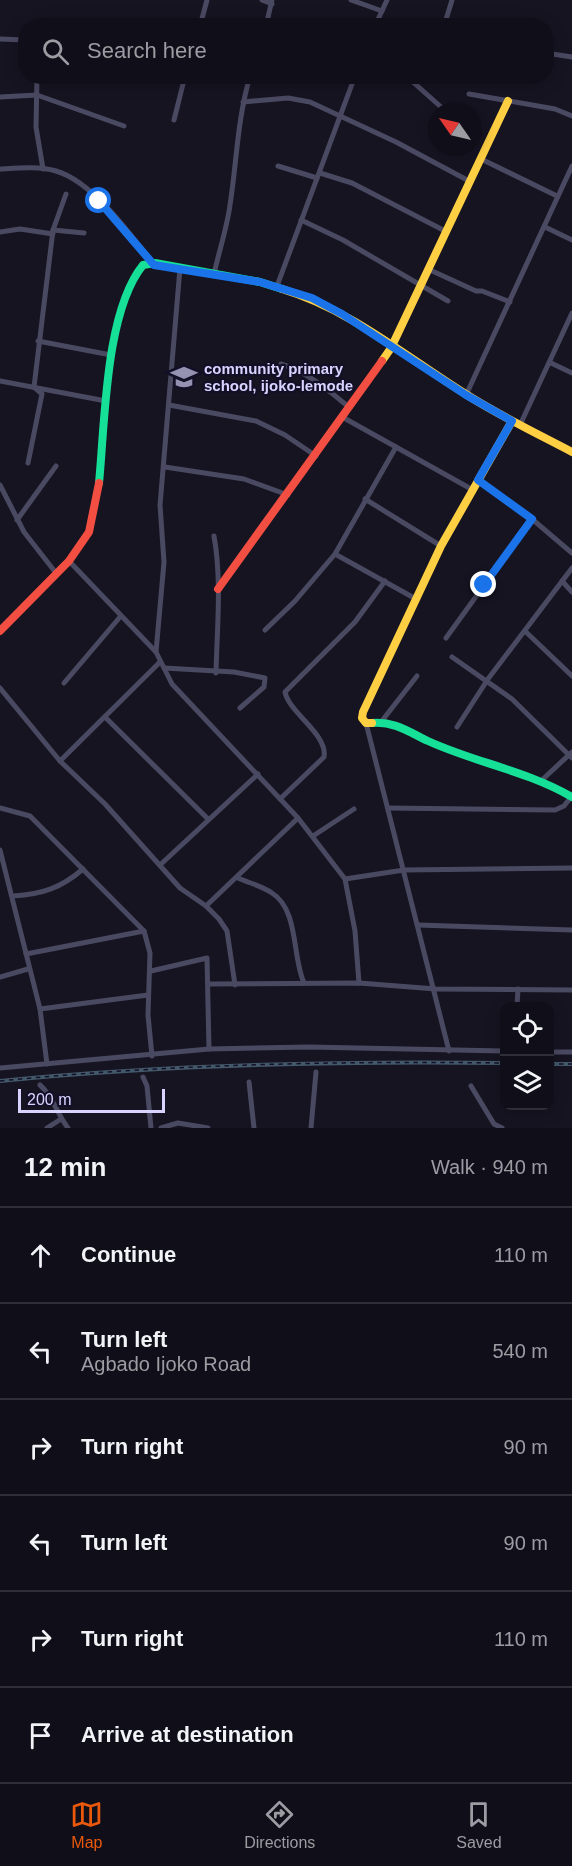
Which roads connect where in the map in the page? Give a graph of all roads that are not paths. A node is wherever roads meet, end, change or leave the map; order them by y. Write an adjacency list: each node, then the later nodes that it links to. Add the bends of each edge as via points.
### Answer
1 (207, 0): 8 (street)
2 (262, 0): 6 (street)
3 (351, 0): 7 (street)
4 (387, 0): 7 (street)
5 (452, 0): 11 (street)
6 (272, 2): 9 (street)
7 (382, 11): 10 (street)
8 (202, 18)
9 (268, 18)
10 (379, 18)
11 (446, 18)
12 (0, 39): 13 (street)
13 (18, 40)
14 (554, 54): 15 (street)
15 (572, 57)
16 (37, 84): 22 (street)
17 (183, 84): 29 (street)
18 (248, 84): 25 (street)
19 (352, 84): 28 (street)
20 (415, 84): 26 (street)
21 (469, 94): 24 (street)
22 (36, 95): 23 (street); 30 (street); 35 (street, via 36,127)
23 (0, 97)
24 (508, 101): 27 (street); 31 (street)
25 (243, 102): 28 (street, via 299,99); 50 (street, via 229,209)
26 (435, 102)
27 (572, 116)
28 (340, 117): 36 (street); 37 (street)
29 (174, 120)
30 (124, 126)
31 (481, 159): 37 (street); 39 (street)
32 (278, 166): 36 (street)
33 (572, 166): 39 (street)
34 (0, 169): 35 (street)
35 (43, 169): 47 (street, via 59,171 87,189)
36 (319, 176): 40 (street); 44 (street, via 352,183)
37 (469, 181): 44 (street)
38 (66, 194): 43 (street)
39 (557, 196): 41 (street)
40 (301, 220): 51 (street); 52 (street)
41 (545, 227): 46 (street); 54 (street)
42 (0, 232): 43 (street)
43 (53, 232): 45 (street); 56 (street)
44 (447, 232): 49 (street)
45 (84, 233)
46 (572, 240)
47 (154, 265): 48 (street); 58 (street, via 143,264 130,281)
48 (180, 268): 50 (street); 66 (street)
49 (430, 270): 52 (street); 54 (street)
50 (214, 274): 51 (street)
51 (277, 286): 57 (street, via 342,314)
52 (422, 286): 53 (street); 57 (street)
53 (448, 301)
54 (510, 302): 64 (street)
55 (572, 313): 59 (street)
56 (38, 341): 58 (street); 63 (street)
57 (391, 348): 64 (street); 67 (street)
58 (111, 355): 65 (street)
59 (551, 363): 61 (street); 69 (street)
60 (281, 364): 67 (street, via 316,382)
61 (572, 373)
62 (0, 381): 63 (street)
63 (34, 387): 65 (street); 73 (street, via 42,394)
64 (466, 395): 69 (street)
65 (106, 401): 87 (street, via 92,524)
66 (169, 405): 72 (street, via 256,421); 75 (street)
67 (350, 408): 68 (street)
68 (344, 418): 70 (street); 72 (street)
69 (516, 423): 71 (street); 76 (street)
70 (396, 447): 78 (street); 80 (street)
71 (572, 452)
72 (316, 456): 79 (street)
73 (28, 463)
74 (56, 466): 82 (street)
75 (165, 467): 79 (street, via 244,479); 100 (street, via 160,505 164,562)
76 (478, 480): 78 (street); 81 (street)
77 (0, 485): 82 (street)
78 (472, 490): 84 (street)
79 (288, 495): 92 (street)
80 (366, 499): 84 (street); 86 (street)
81 (532, 519): 85 (street); 99 (street)
82 (17, 520): 89 (street)
83 (214, 536): 92 (street)
84 (441, 546): 94 (street)
85 (572, 553)
86 (335, 554): 90 (street); 96 (street)
87 (69, 561): 89 (street); 95 (street)
88 (572, 568): 91 (street)
89 (56, 573): 98 (street)
90 (385, 581): 94 (street); 120 (street, via 355,622 285,692 286,699 316,734 325,752)
91 (562, 581): 93 (street); 97 (street)
92 (218, 589): 104 (street)
93 (572, 592)
94 (416, 599): 113 (street, via 363,712)
95 (120, 617): 100 (street); 108 (street)
96 (265, 630)
97 (525, 631): 106 (street); 107 (street)
98 (0, 632)
99 (446, 638)
100 (156, 652): 102 (street)
101 (452, 657): 107 (street)
102 (159, 663): 103 (street); 111 (street)
103 (164, 668): 104 (street); 117 (street, via 184,699)
104 (216, 673): 110 (street, via 265,678 264,687)
105 (417, 676): 112 (street)
106 (572, 676)
107 (488, 680): 114 (street); 115 (street)
108 (64, 683)
109 (0, 688): 116 (street)
110 (240, 708)
111 (105, 717): 116 (street); 125 (street)
112 (381, 722): 113 (street); 118 (street)
113 (366, 723): 122 (street)
114 (457, 727)
115 (571, 755): 118 (street)
116 (60, 761): 128 (street)
117 (258, 774): 120 (street); 125 (street)
118 (542, 780): 119 (street)
119 (571, 797): 122 (street, via 555,810)
120 (280, 799): 124 (street)
121 (0, 808): 130 (street, via 30,816)
122 (388, 808): 131 (street)
123 (354, 809): 126 (street)
124 (298, 818): 126 (street); 132 (street)
125 (208, 819): 128 (street)
126 (313, 836): 133 (street)
127 (0, 850): 134 (street)
128 (160, 865): 135 (street, via 180,888)
129 (572, 868): 131 (street)
130 (83, 869): 134 (street, via 51,891); 138 (street)
131 (404, 870): 133 (street); 136 (street)
132 (238, 878): 135 (street); 144 (street, via 273,893 281,902)
133 (345, 879): 143 (street)
134 (14, 896): 139 (street)
135 (206, 906): 146 (street, via 227,931)
136 (418, 925): 137 (street); 147 (street, via 419,940)
137 (572, 930)
138 (144, 931): 139 (street); 141 (street, via 150,947)
139 (26, 954): 140 (street)
140 (28, 969): 142 (street); 152 (street)
141 (151, 971): 145 (street, via 203,957 208,960); 150 (street)
142 (0, 977)
143 (359, 982): 144 (street); 147 (street)
144 (304, 983): 146 (street)
145 (209, 984): 146 (street); 153 (street)
146 (235, 985)
147 (436, 989): 148 (street); 154 (street)
148 (519, 989): 149 (street); 151 (street)
149 (572, 990)
150 (148, 995): 152 (street); 158 (street)
151 (518, 1002)
152 (40, 1009): 159 (street)
153 (209, 1049): 154 (street); 158 (street)
154 (449, 1051): 155 (street)
155 (500, 1051)
156 (554, 1052): 157 (street)
157 (572, 1052)
158 (152, 1056): 159 (street)
159 (47, 1064): 160 (street)
160 (0, 1068)
161 (316, 1071): 173 (street)
162 (143, 1077): 169 (street)
163 (249, 1082): 172 (street)
164 (40, 1085): 166 (street, via 49,1092)
165 (471, 1086): 174 (street, via 494,1124)
166 (61, 1119): 167 (street); 168 (street)
167 (47, 1128)
168 (68, 1128)
169 (151, 1128)
170 (161, 1128): 171 (street, via 178,1123)
171 (208, 1128)
172 (254, 1128)
173 (311, 1128)
174 (501, 1128)

